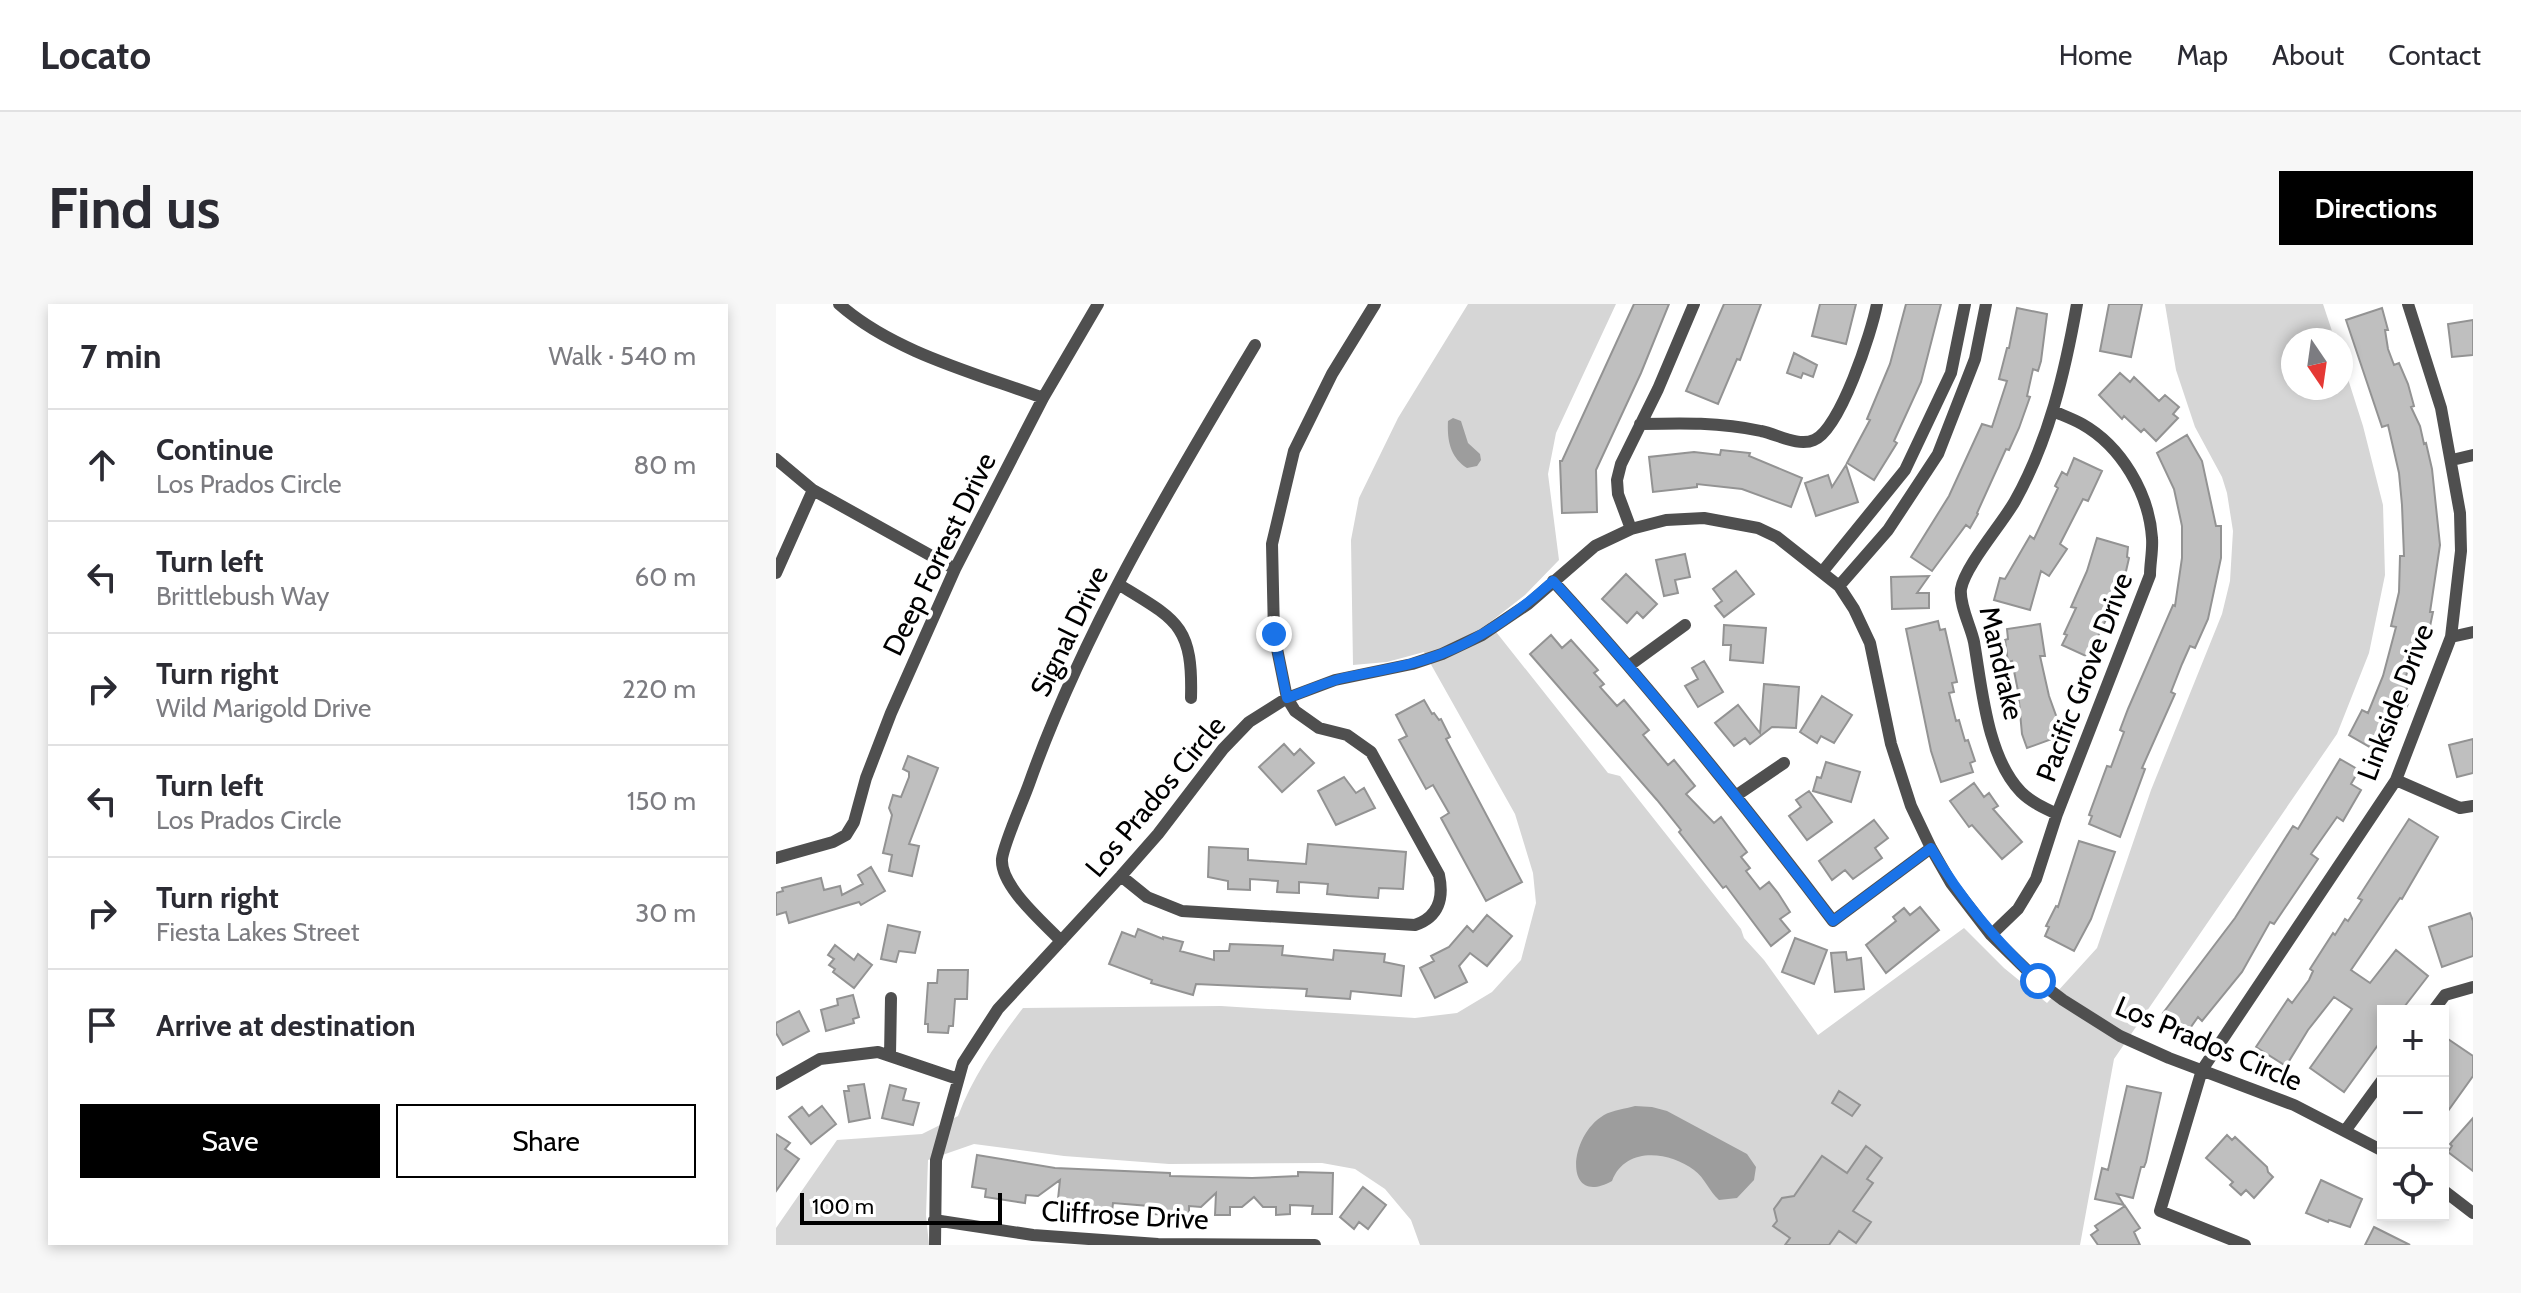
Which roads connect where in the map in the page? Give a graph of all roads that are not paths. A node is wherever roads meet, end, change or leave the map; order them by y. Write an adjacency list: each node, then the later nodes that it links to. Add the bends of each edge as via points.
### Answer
1 (839, 304): 11 (street, via 897,343)
2 (1098, 304): 11 (street, Deep Forrest Drive)
3 (1375, 304): 30 (street, via 1294,451 1272,544 1274,634)
4 (1694, 304): 13 (street)
5 (1877, 304): 13 (street, via 1859,367 1821,437 1801,442 1699,422)
6 (1965, 304): 20 (street, via 1951,373 1905,470)
7 (1986, 304): 24 (street, via 1975,359 1938,454 1888,530)
8 (2077, 304): 12 (street)
9 (2408, 304): 16 (street, Linkside Drive)
10 (1255, 345): 23 (street, Signal Drive)
11 (1043, 398): 19 (street, Deep Forrest Drive)
12 (2053, 411): 35 (street, Mandrake, via 2016,500 1961,592 1985,709 2002,762 2020,791); 35 (street, Pacific Grove Drive, via 2097,434 2127,465 2145,502 2152,538 2150,575)
13 (1640, 424): 18 (street, via 1617,480)
14 (2473, 455): 16 (street)
15 (776, 459): 17 (street)
16 (2452, 460): 27 (street, Linkside Drive, via 2461,551)
17 (813, 490): 19 (street); 21 (street)
18 (1631, 529): 20 (street, Los Prados Circle, via 1704,518 1758,528); 22 (street, Los Prados Circle, via 1595,546)
19 (955, 569): 37 (street, Deep Forrest Drive, via 891,713 846,835)
20 (1823, 571): 24 (street, Los Prados Circle)
21 (776, 573)
22 (1553, 581): 28 (street); 30 (street, Los Prados Circle, via 1482,635 1442,654 1335,680)
23 (1118, 584): 29 (street, via 1160,610 1185,636 1192,665); 40 (street, Signal Drive, via 1049,728 1002,860 1008,884)
24 (1839, 586): 36 (street, Los Prados Circle, via 1870,643 1891,744)
25 (1685, 625): 28 (street)
26 (2473, 632): 27 (street)
27 (2451, 637): 32 (street, Linkside Drive)
28 (1630, 665): 33 (street)
29 (1191, 698)
30 (1287, 698): 38 (street, Los Prados Circle, via 1249,722 1223,749); 38 (street, via 1295,711 1319,728 1347,735 1371,752 1439,875 1443,893 1436,911 1415,925 1182,911 1147,897)
31 (1784, 763): 33 (street)
32 (2396, 780): 34 (street, via 2460,808); 45 (street, Linkside Drive)
33 (1737, 795): 36 (street, via 1833,921)
34 (2473, 806)
35 (2057, 814): 39 (street, Pacific Grove Drive, via 2036,879 2018,909)
36 (1931, 848): 39 (street, Los Prados Circle)
37 (776, 858)
38 (1121, 876): 40 (street, Los Prados Circle)
39 (1991, 935): 45 (street, Los Prados Circle, via 2063,1000 2120,1036)
40 (1061, 941): 46 (street, Los Prados Circle, via 998,1009)
41 (2473, 987): 43 (street, via 2445,995)
42 (891, 998): 44 (street)
43 (2438, 1005)
44 (890, 1056): 46 (street); 47 (street, via 878,1052 820,1059)
45 (2202, 1070): 49 (street, Los Prados Circle); 57 (street, Linkside Drive, via 2160,1211)
46 (958, 1079): 53 (street, Los Prados Circle, via 936,1160)
47 (776, 1084)
48 (2377, 1087): 49 (street)
49 (2345, 1131): 50 (street, Los Prados Circle)
50 (2379, 1149)
51 (2449, 1194): 52 (street)
52 (2472, 1210)
53 (934, 1220): 54 (street, Cliffrose Drive); 55 (street, Los Prados Circle)
54 (1034, 1240): 56 (street, Cliffrose Drive)
55 (935, 1245)
56 (1315, 1245)
57 (2245, 1245)

